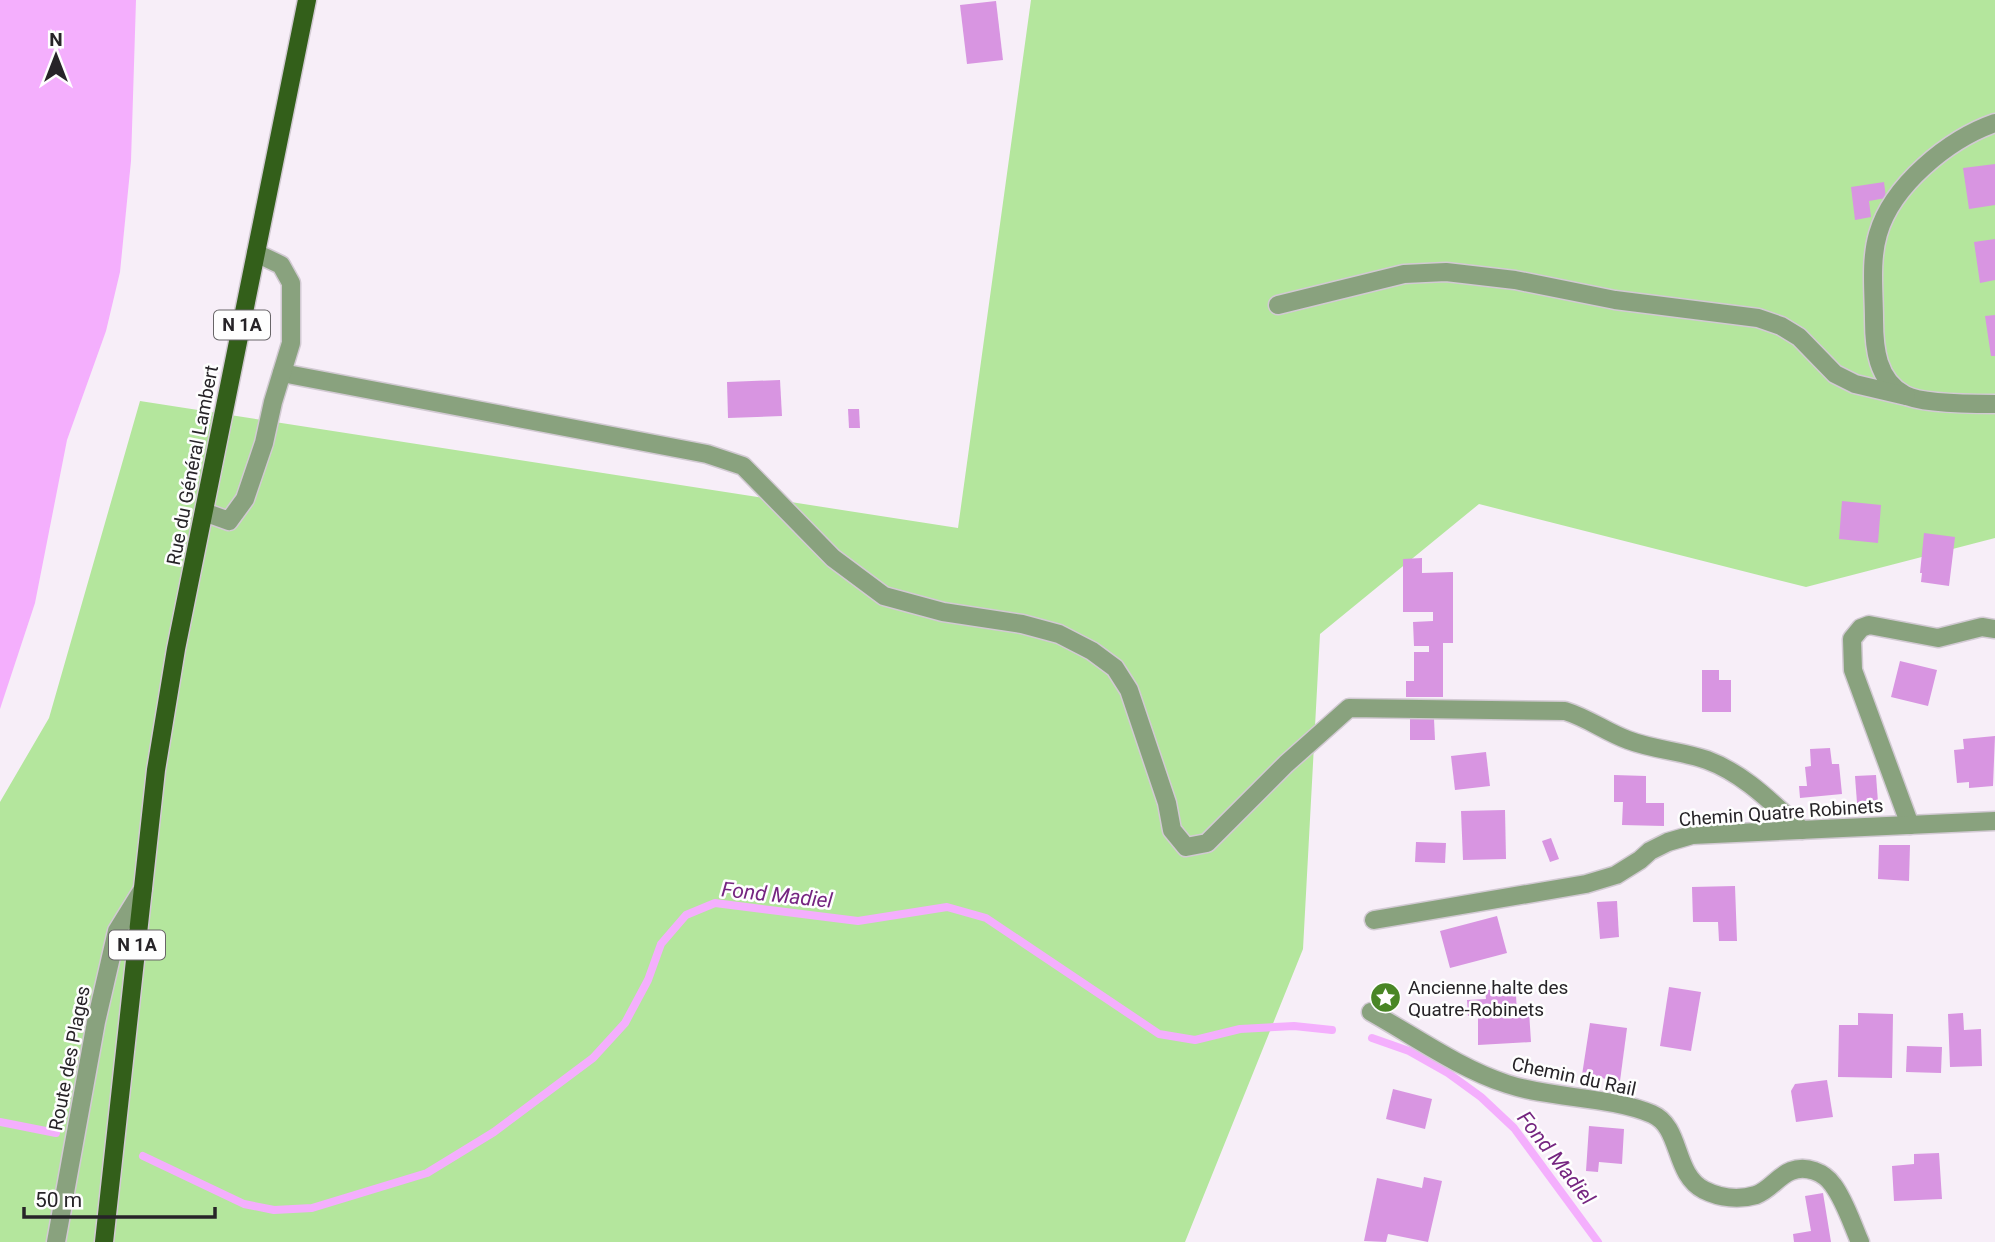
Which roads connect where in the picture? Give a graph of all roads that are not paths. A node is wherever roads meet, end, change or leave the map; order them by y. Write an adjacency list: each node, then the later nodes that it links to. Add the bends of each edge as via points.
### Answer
1 (307, 0): 3 (main road, Rue du Général Lambert / N 1A)
2 (1995, 123): 6 (street, via 1954,142 1925,165 1888,211 1878,234 1875,347 1879,367 1889,383)
3 (256, 253): 5 (street, via 281,265 292,283 291,343); 8 (main road, Rue du Général Lambert / N 1A)
4 (1278, 305): 6 (street, via 1404,274 1446,272 1515,280 1615,300 1758,318 1799,337 1835,374)
5 (282, 373): 8 (street, via 245,499 229,521); 13 (street, via 707,454 743,466 833,558 884,596 1059,634 1115,668 1129,690 1172,830 1186,847 1207,843 1349,708 1564,711 1628,740 1731,771)
6 (1906, 396): 7 (street)
7 (1995, 404)
8 (204, 512): 10 (main road, Rue du Général Lambert / N 1A)
9 (1995, 629): 12 (street, via 1982,627 1938,638 1869,625 1852,639 1853,670)
10 (176, 649): 14 (main road, Route des Plages / N 1A)
11 (1995, 821): 12 (street, Chemin Quatre Robinets)
12 (1910, 825): 13 (street, Chemin Quatre Robinets)
13 (1802, 830): 15 (street, Chemin Quatre Robinets, via 1692,835 1650,851 1616,875 1586,884)
14 (143, 889): 17 (street, Route des Plages / N 1a, via 117,931); 18 (main road, Route des Plages / N 1A)
15 (1374, 920)
16 (1371, 1012): 19 (street, Chemin du Rail, via 1505,1084 1655,1115 1673,1140 1686,1176 1721,1197 1755,1195 1790,1171 1815,1171 1834,1186)
17 (56, 1242)
18 (104, 1242)
19 (1860, 1242)

